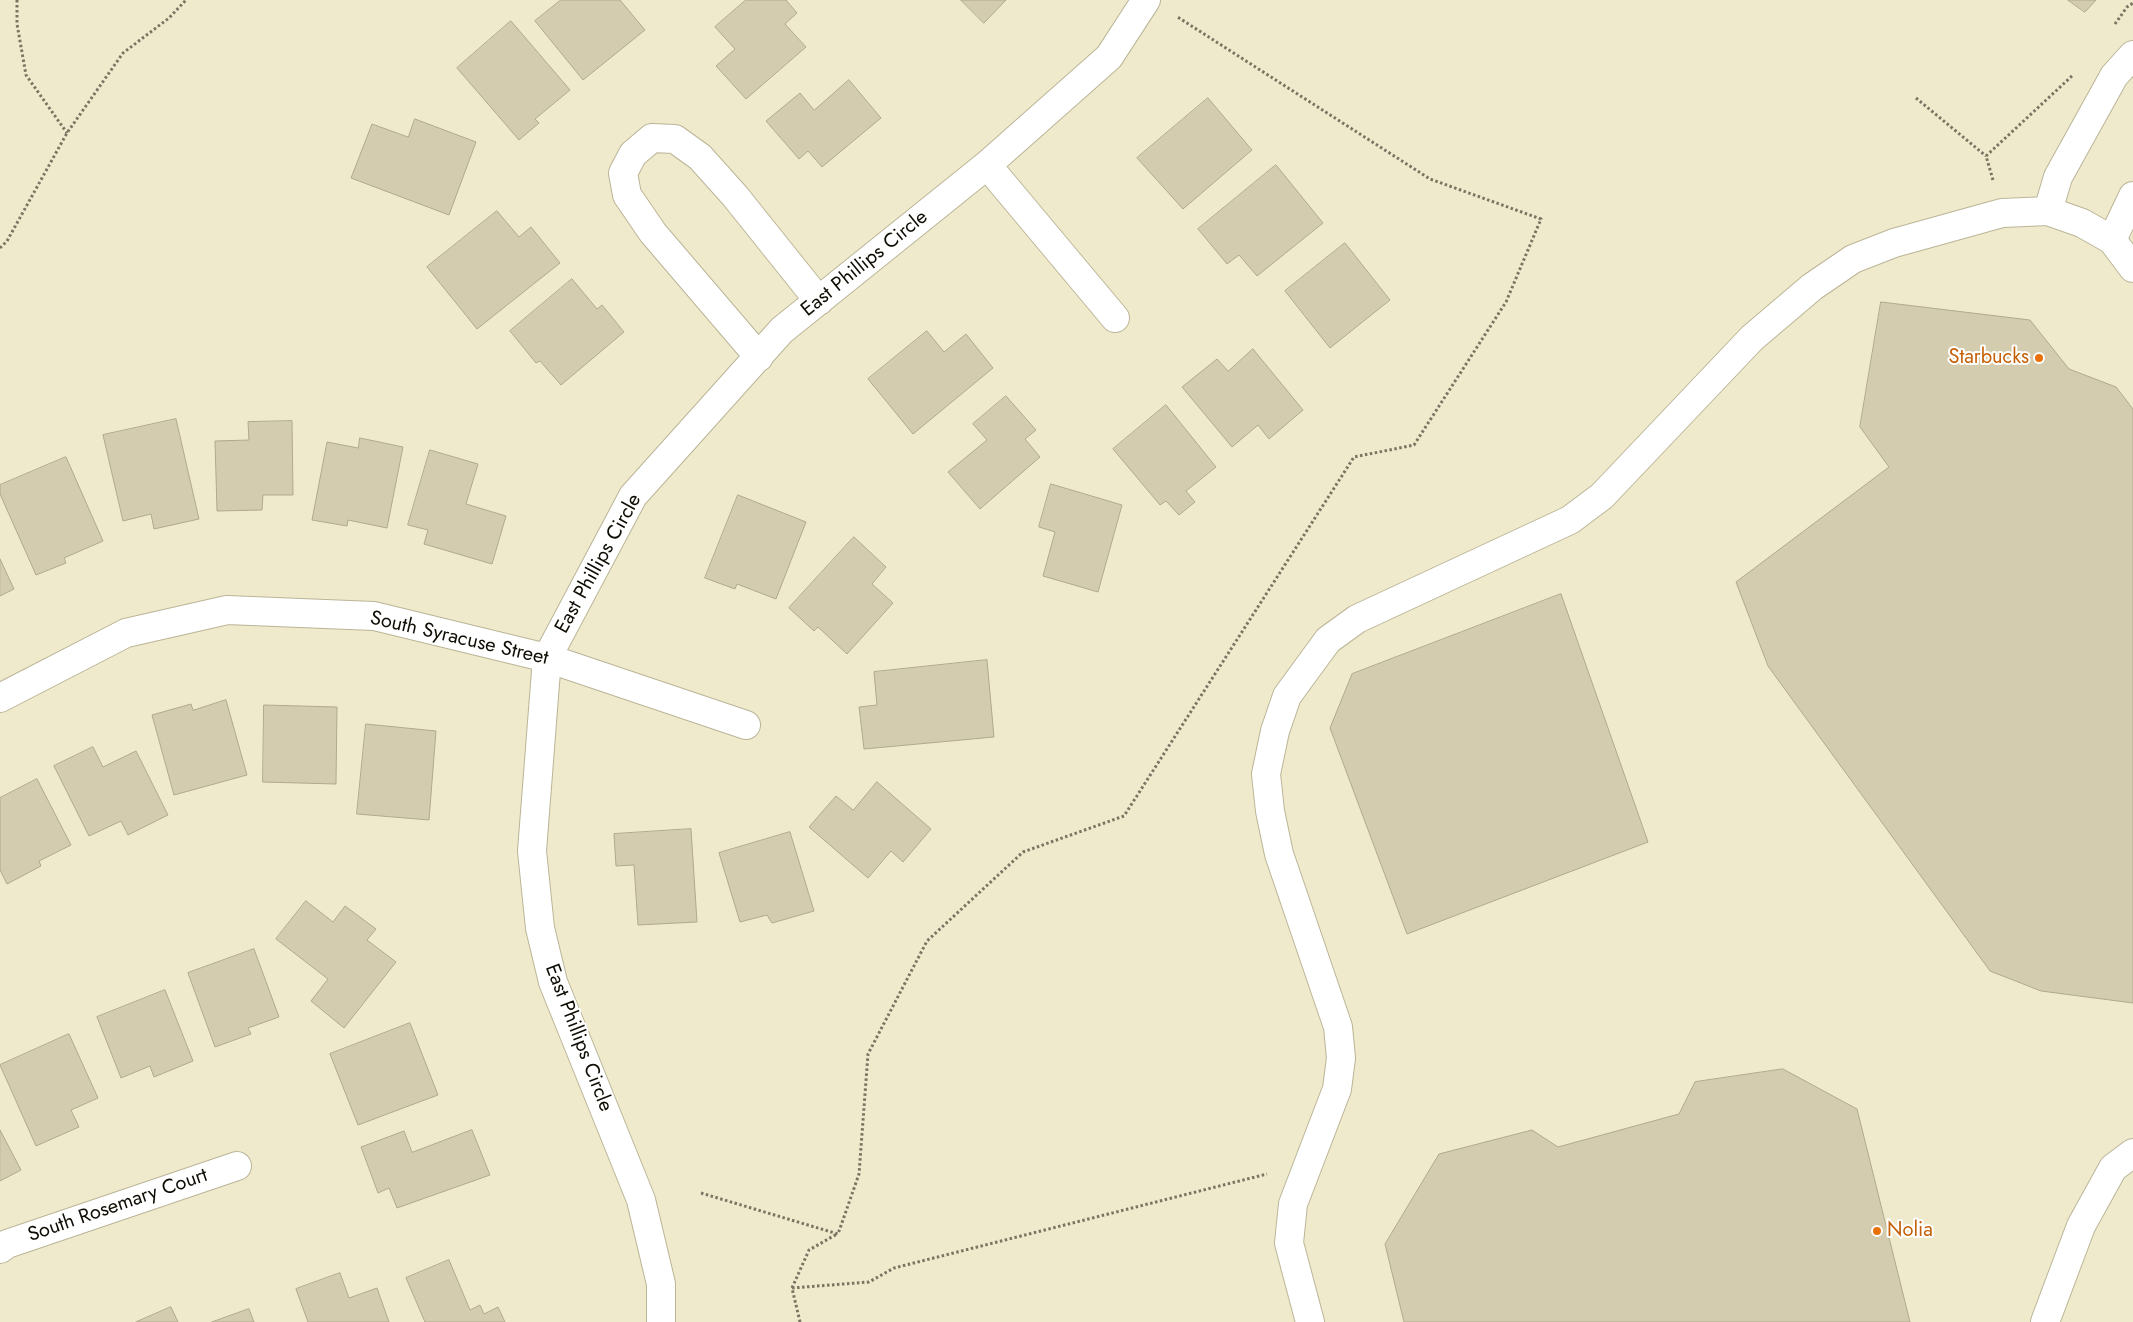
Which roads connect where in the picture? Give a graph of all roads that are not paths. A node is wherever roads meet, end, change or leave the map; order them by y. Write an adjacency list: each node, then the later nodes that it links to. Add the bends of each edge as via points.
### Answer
1 (1146, 0): 3 (street, East Phillips Circle, via 1109,58)
2 (2133, 55): 5 (street, via 2114,76 2058,177)
3 (987, 165): 8 (street, East Phillips Circle); 9 (street)
4 (2133, 196): 6 (street)
5 (2048, 211): 6 (street, via 2082,223); 18 (street, via 2002,213 1894,243 1853,259 1812,287 1752,338 1602,496 1570,520 1357,619 1328,640 1287,696 1274,731 1266,774 1270,812 1279,854 1338,1027 1341,1058 1337,1089 1293,1204 1289,1243)
6 (2112, 240): 7 (street)
7 (2133, 268)
8 (819, 301): 10 (street, East Phillips Circle, via 782,330); 10 (street, via 700,157 674,139 652,138 633,154 623,173 626,195 653,232)
9 (1115, 318)
10 (759, 357): 11 (street, East Phillips Circle, via 633,496)
11 (547, 658): 12 (street, South Syracuse Street, via 374,616 227,610 126,633); 13 (street, South Syracuse Street); 17 (street, East Phillips Circle, via 532,851 540,928 553,982 642,1200 661,1284)
12 (0, 698)
13 (746, 725)
14 (2133, 1153): 19 (street, via 2113,1168 2081,1226)
15 (237, 1166): 16 (street, South Rosemary Court)
16 (0, 1249)
17 (660, 1322)
18 (1310, 1322)
19 (2045, 1322)

